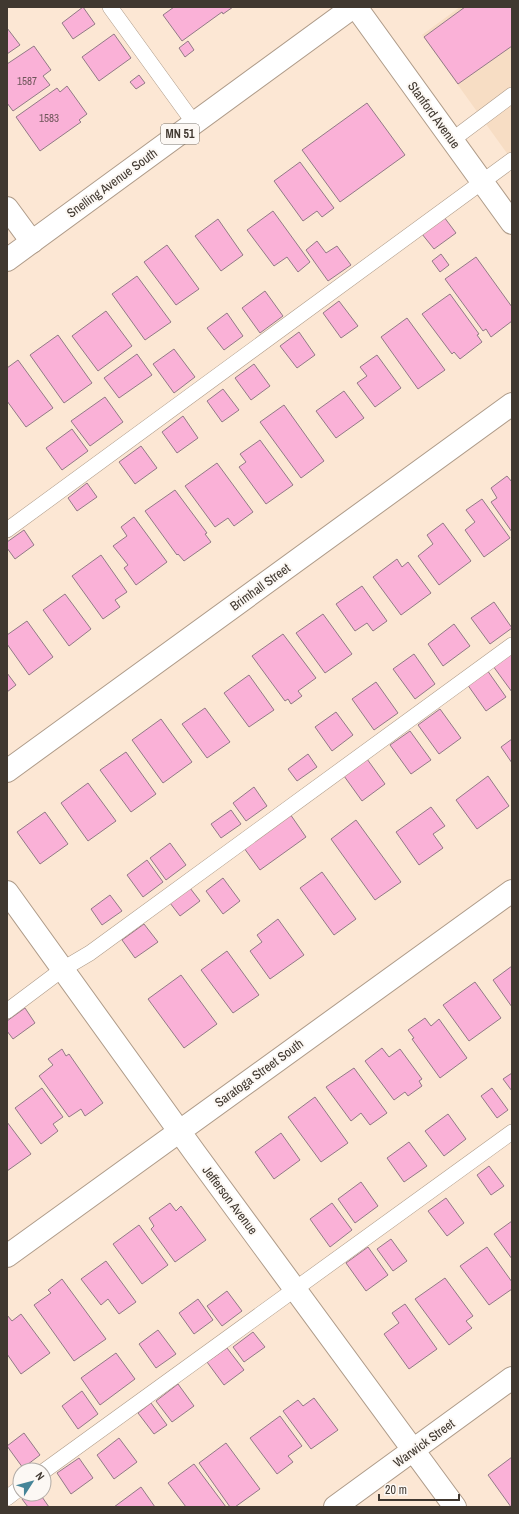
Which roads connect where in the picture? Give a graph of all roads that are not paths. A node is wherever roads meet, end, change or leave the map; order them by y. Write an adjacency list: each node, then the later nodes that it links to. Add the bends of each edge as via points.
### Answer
1 (110, 7): 5 (lane)
2 (353, 7): 5 (street, Snelling Avenue South / MN 51)
3 (356, 7): 6 (street, Stanford Avenue)
4 (512, 95): 6 (lane)
5 (194, 123): 11 (street, Snelling Avenue South / MN 51)
6 (452, 140): 8 (street, Stanford Avenue)
7 (512, 160): 8 (lane)
8 (482, 182): 10 (street, Stanford Avenue); 14 (lane)
9 (7, 208): 11 (street)
10 (512, 223)
11 (32, 242): 12 (street, Snelling Avenue South / MN 51)
12 (7, 260)
13 (512, 404): 16 (street, Brimhall Street)
14 (7, 530)
15 (512, 645): 19 (lane, via 90,953)
16 (7, 771)
17 (512, 891): 21 (street, Saratoga Street South)
18 (7, 892): 19 (street, Jefferson Avenue)
19 (63, 969): 20 (lane); 21 (street, Jefferson Avenue)
20 (7, 1010)
21 (180, 1131): 23 (street, Saratoga Street South); 24 (street, Jefferson Avenue)
22 (512, 1132): 24 (lane)
23 (7, 1256)
24 (295, 1288): 26 (street, Jefferson Avenue); 27 (lane)
25 (512, 1378): 26 (street, Warwick Street)
26 (415, 1449): 28 (street, Warwick Street); 29 (street, Jefferson Avenue)
27 (52, 1465)
28 (335, 1507)
29 (455, 1507)

